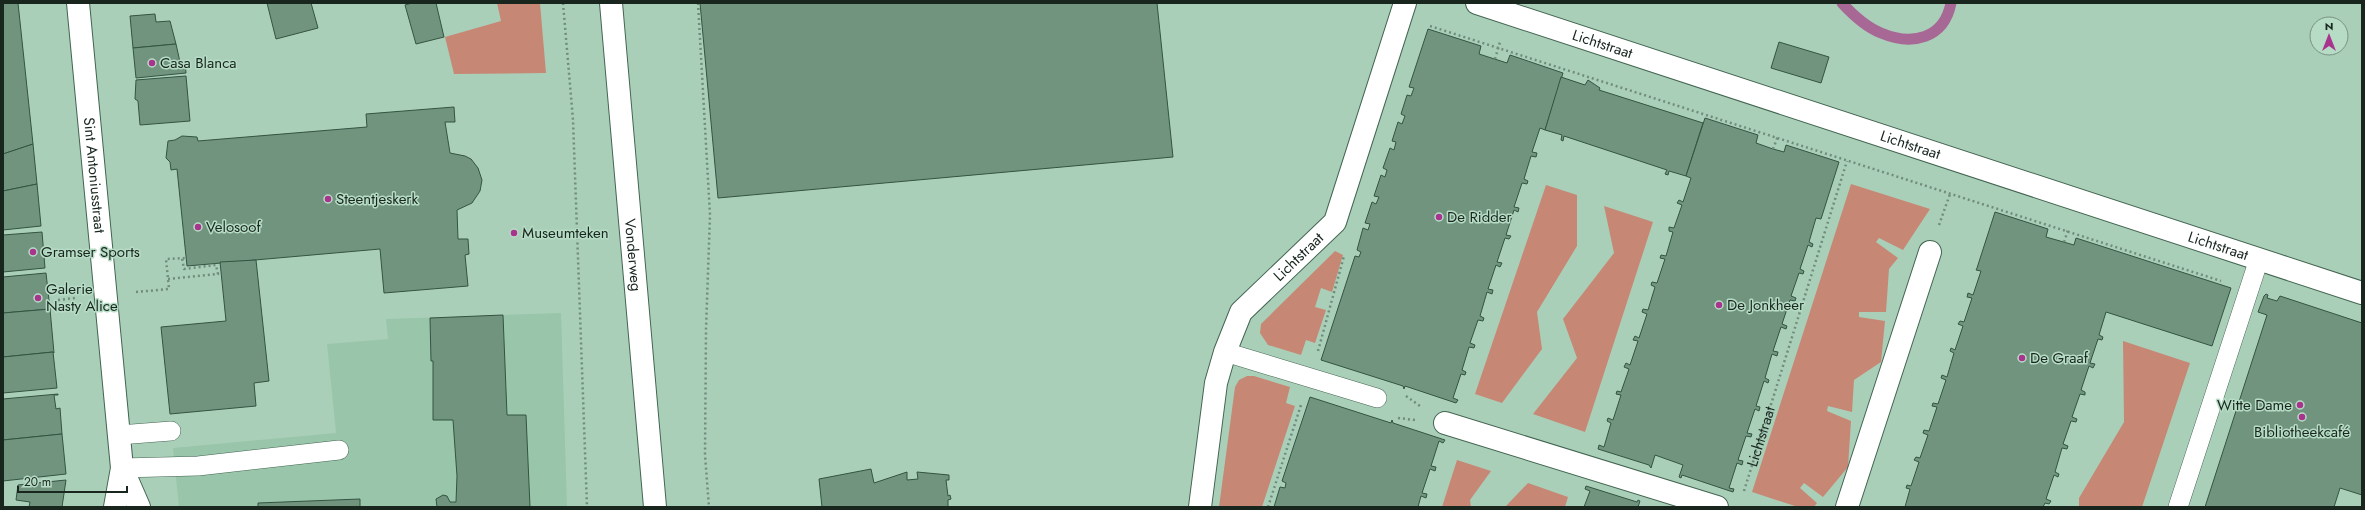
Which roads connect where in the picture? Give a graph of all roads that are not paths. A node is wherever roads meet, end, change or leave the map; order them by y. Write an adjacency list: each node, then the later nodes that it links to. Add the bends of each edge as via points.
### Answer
1 (78, 3): 12 (street, Sint Antoniusstraat)
2 (611, 3): 17 (street, Vonderweg)
3 (1477, 3): 6 (street, Lichtstraat)
4 (1403, 10): 8 (street, Lichtstraat, via 1335,222 1241,312)
5 (1930, 252): 20 (street)
6 (2260, 259): 7 (street, Lichtstraat); 21 (lane)
7 (2352, 290)
8 (1225, 352): 9 (lane); 18 (street, Lichtstraat, via 1216,383)
9 (1377, 398)
10 (1445, 423): 19 (street)
11 (171, 430): 12 (lane)
12 (119, 435): 14 (street, Sint Antoniusstraat)
13 (339, 450): 14 (lane, via 198,466)
14 (122, 468): 15 (street, Sint Antoniusstraat); 16 (street, Sint Antoniusstraat)
15 (115, 507)
16 (138, 507)
17 (655, 507)
18 (1200, 507)
19 (1718, 507)
20 (1847, 507)
21 (2178, 507)

